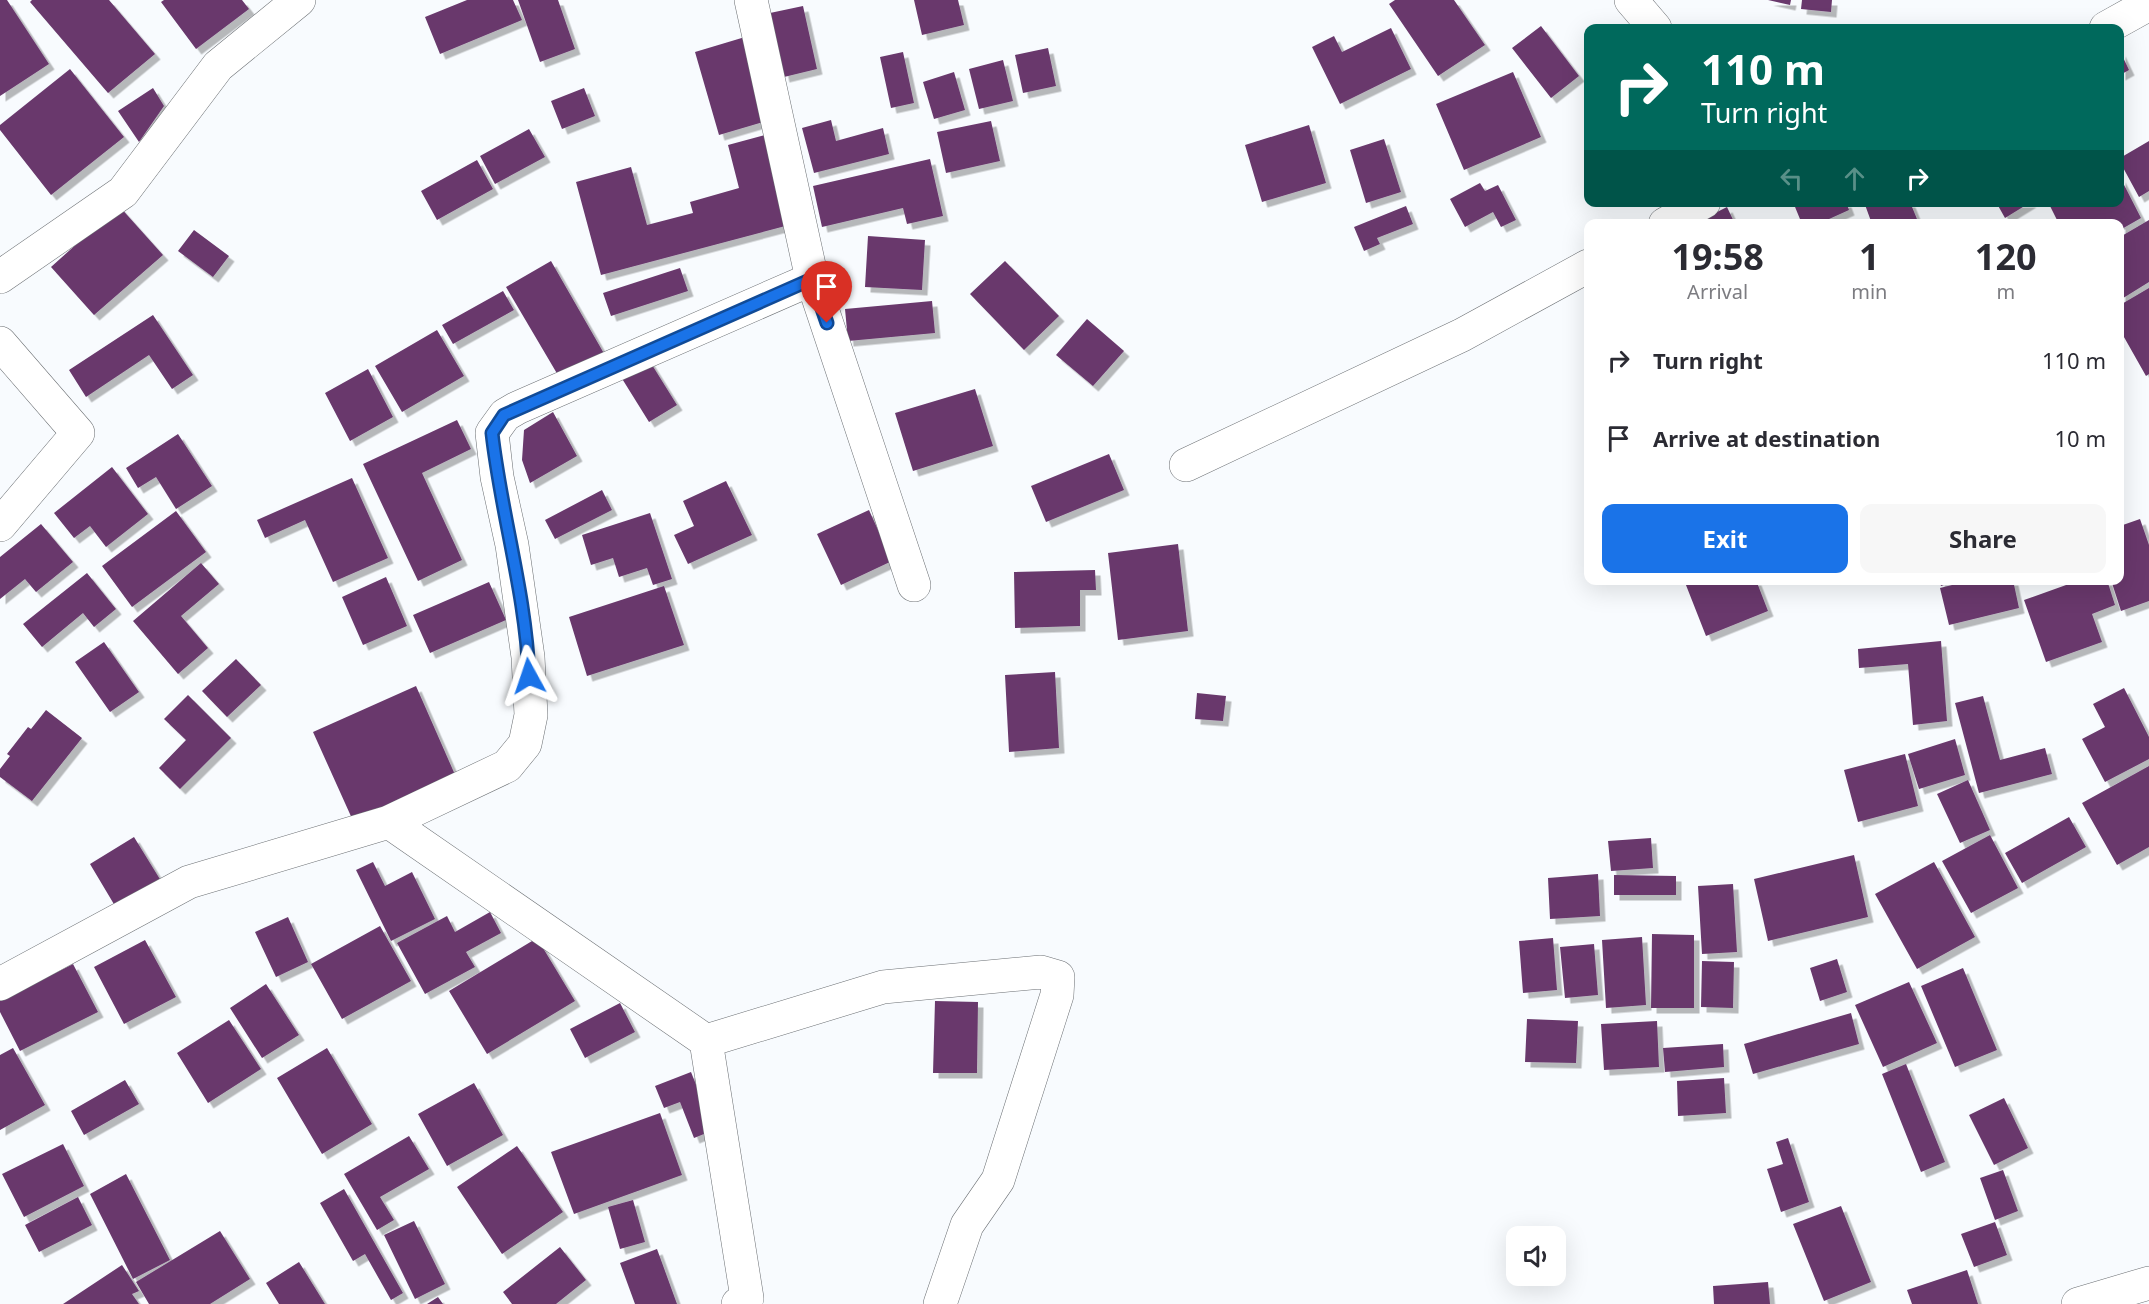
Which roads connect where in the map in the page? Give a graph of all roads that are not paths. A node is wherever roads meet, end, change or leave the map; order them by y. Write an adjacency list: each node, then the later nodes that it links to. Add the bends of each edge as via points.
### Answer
1 (299, 0): 10 (street, via 218,66 123,192)
2 (751, 0): 11 (street)
3 (1631, 0): 5 (street)
4 (2149, 4): 6 (street)
5 (1652, 24)
6 (2113, 24)
7 (1695, 207): 8 (street)
8 (1674, 219)
9 (1584, 268): 13 (street, via 1462,335)
10 (0, 277)
11 (812, 279): 15 (street); 16 (street, via 504,415 492,433 528,657 531,715 525,744 507,766)
12 (0, 343): 14 (street, via 78,433)
13 (1186, 465)
14 (0, 525)
15 (914, 585)
16 (389, 822): 17 (street, via 189,882); 18 (street)
17 (0, 984)
18 (706, 1041): 20 (street); 21 (street, via 883,987 1041,972 1058,977 1057,995 999,1180 967,1225)
19 (2149, 1283): 22 (street)
20 (744, 1302)
21 (940, 1304)
22 (2078, 1304)

